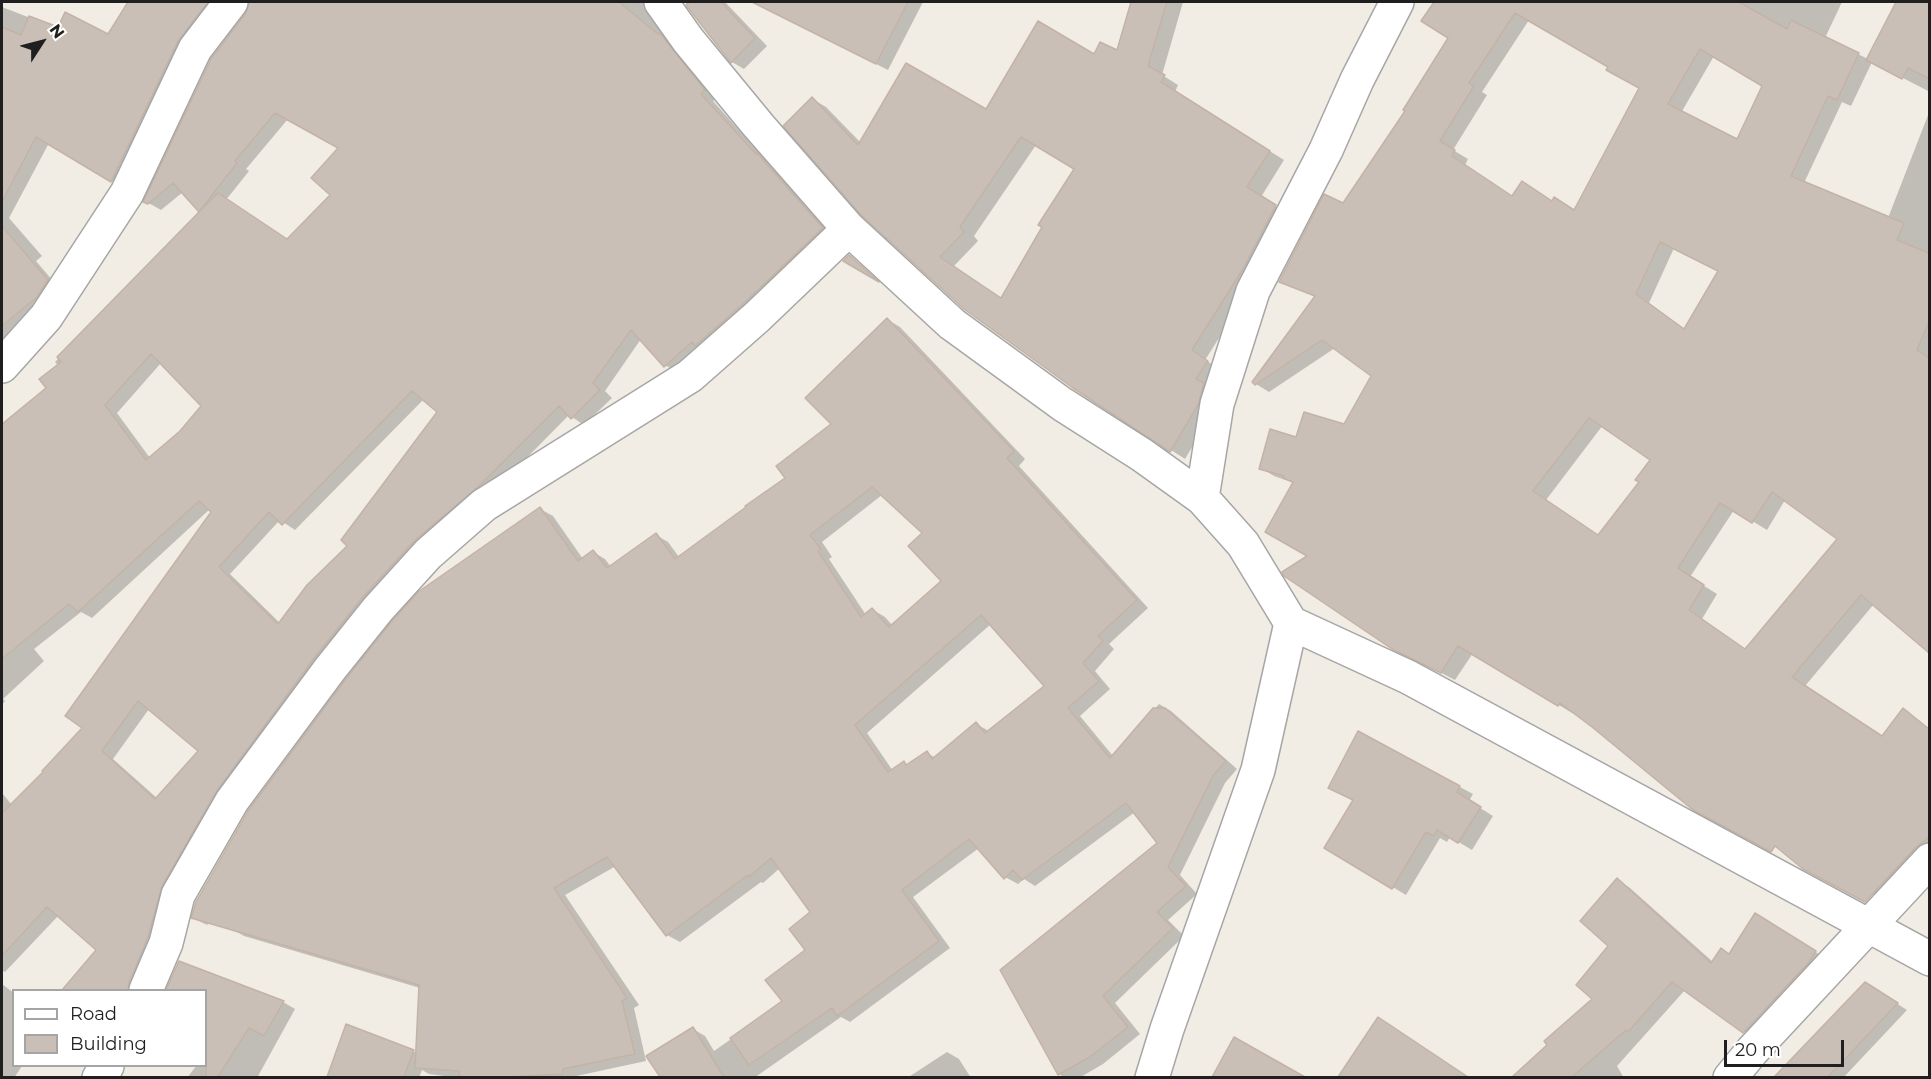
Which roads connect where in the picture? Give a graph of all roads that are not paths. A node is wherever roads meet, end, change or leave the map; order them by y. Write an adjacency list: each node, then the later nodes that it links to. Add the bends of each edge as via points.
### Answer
1 (231, 2): 5 (street, via 195,49 127,193 45,317)
2 (660, 2): 4 (street, via 758,125)
3 (1397, 2): 6 (street, via 1253,291 1217,404)
4 (849, 228): 6 (street, via 952,324); 11 (street, via 690,376 484,505 428,554 330,669 232,801 178,895 166,943)
5 (2, 366)
6 (1202, 498): 7 (street, via 1243,544)
7 (1291, 623): 9 (street, via 1408,677); 12 (street, via 1258,770)
8 (1929, 860): 9 (street)
9 (1869, 926): 10 (street); 13 (street)
10 (1929, 959)
11 (146, 989)
12 (1152, 1077)
13 (1730, 1077)

